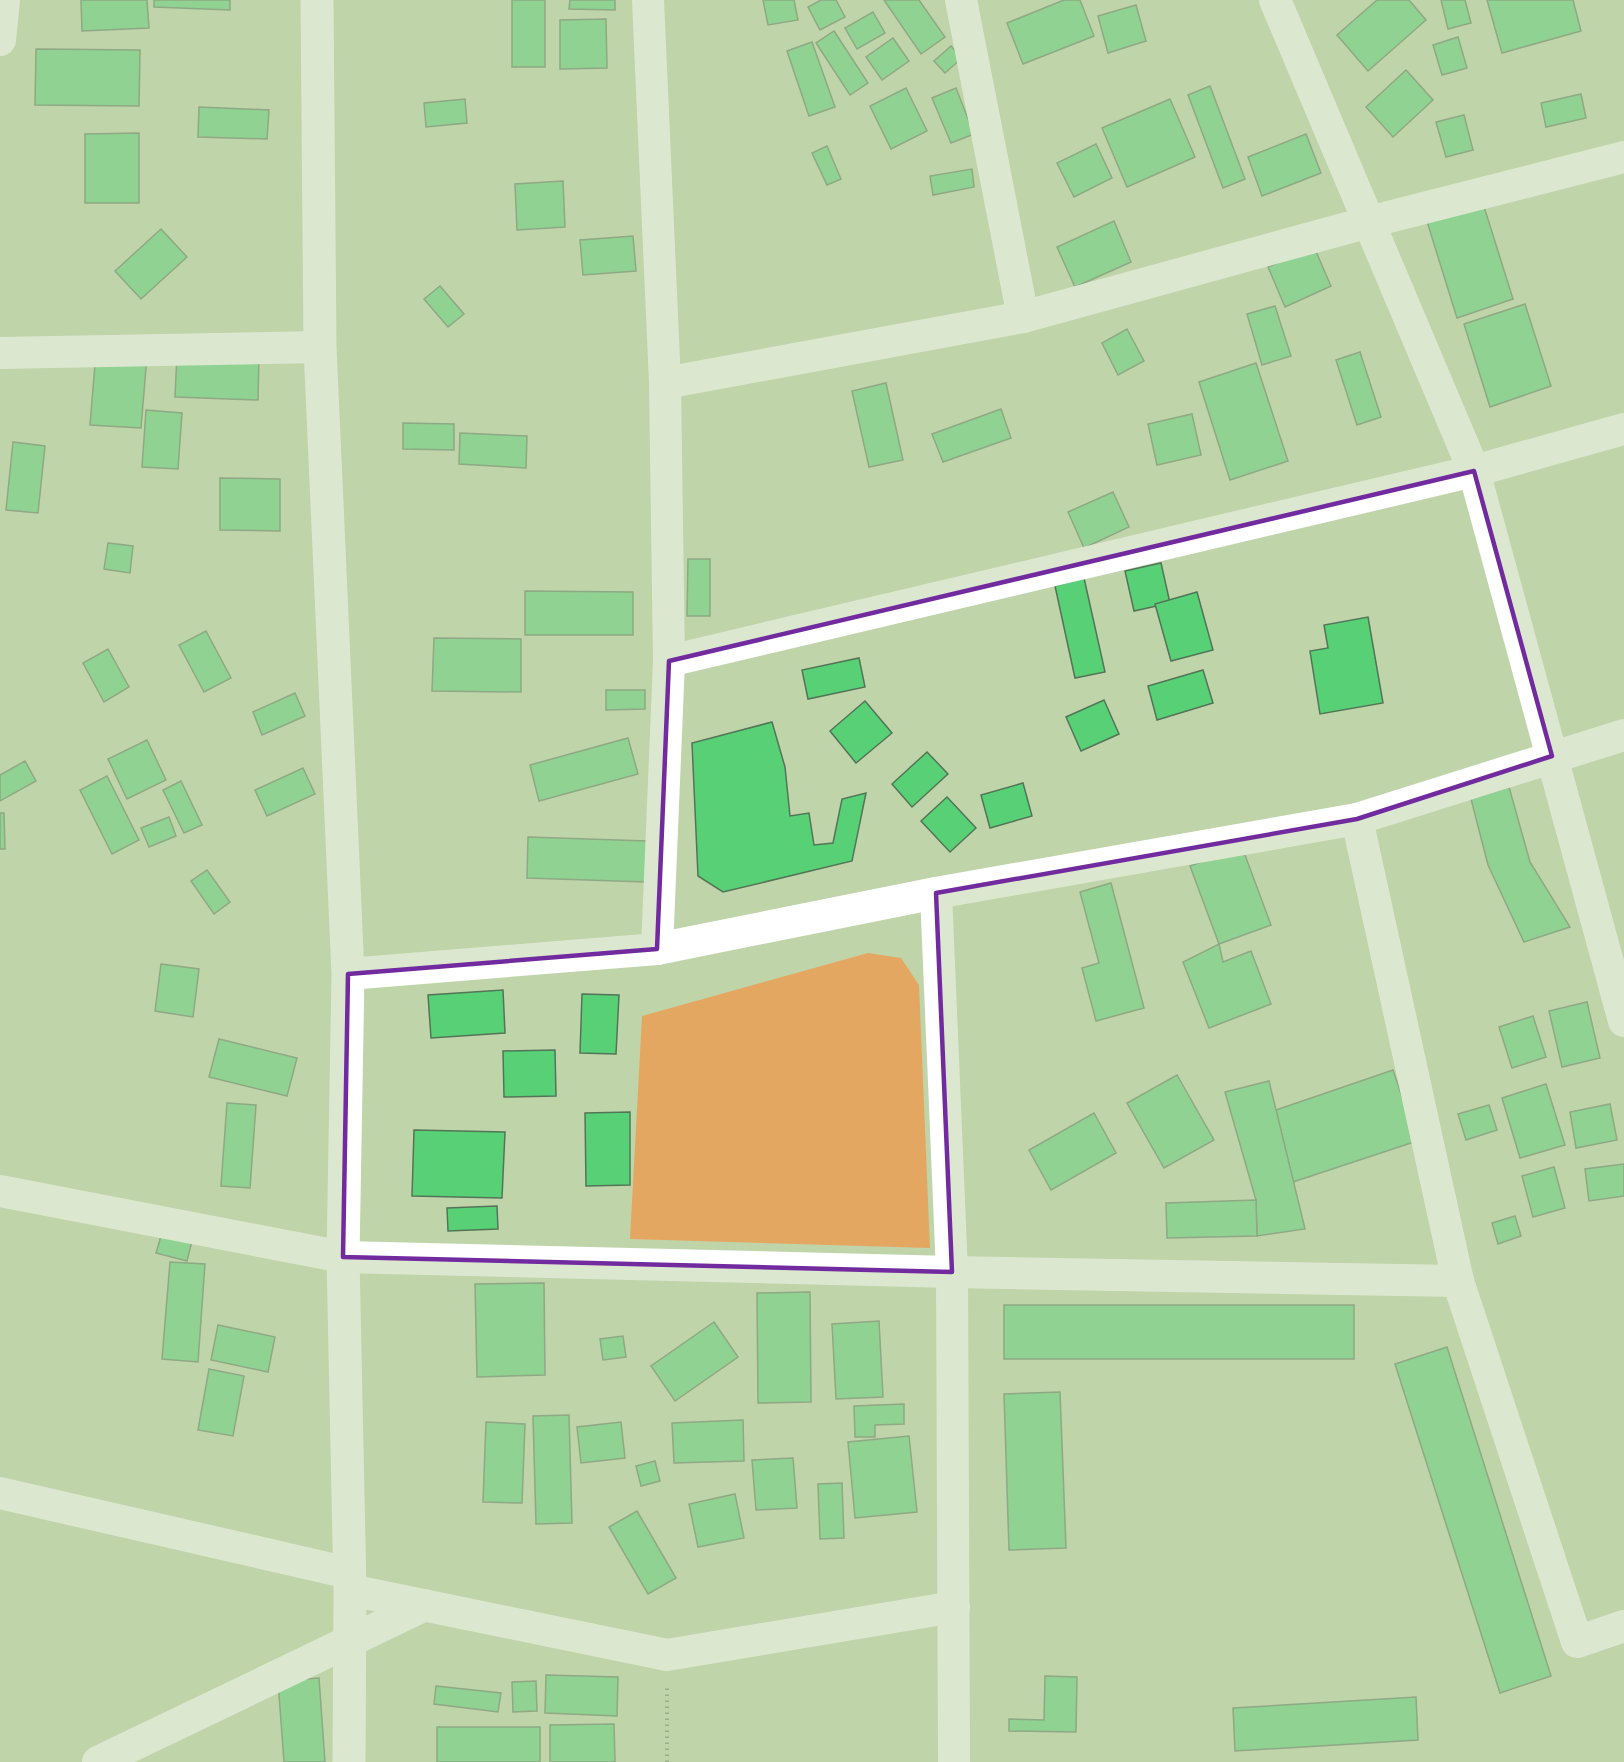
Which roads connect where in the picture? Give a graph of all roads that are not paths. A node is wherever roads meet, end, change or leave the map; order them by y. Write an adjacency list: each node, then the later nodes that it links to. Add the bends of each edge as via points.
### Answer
1 (4, 0): 6 (street)
2 (317, 0): 10 (street)
3 (648, 0): 12 (street)
4 (961, 0): 9 (street)
5 (1275, 0): 8 (street)
6 (0, 40)
7 (1624, 157): 8 (street)
8 (1369, 222): 9 (street); 14 (street)
9 (1023, 317): 12 (street)
10 (320, 347): 11 (street); 21 (street)
11 (0, 353)
12 (665, 383): 15 (street)
13 (1624, 429): 14 (street)
14 (1474, 471): 15 (street); 17 (street)
15 (669, 661): 20 (street)
16 (1624, 735): 17 (street)
17 (1552, 756): 18 (street); 22 (street)
18 (1357, 819): 19 (street); 26 (street)
19 (936, 893): 20 (street); 25 (street)
20 (657, 949): 21 (street)
21 (348, 974): 24 (street)
22 (1624, 1021)
23 (0, 1191): 24 (street)
24 (343, 1257): 25 (street); 28 (street)
25 (952, 1272): 26 (street); 30 (street)
26 (1458, 1281): 31 (street, via 1577,1642)
27 (0, 1493): 28 (street)
28 (350, 1581): 29 (street); 32 (street)
29 (425, 1605): 30 (street, via 667,1655); 32 (street)
30 (954, 1607): 35 (street)
31 (1624, 1626)
32 (350, 1641): 33 (street); 34 (street)
33 (98, 1762)
34 (349, 1762)
35 (954, 1762)

